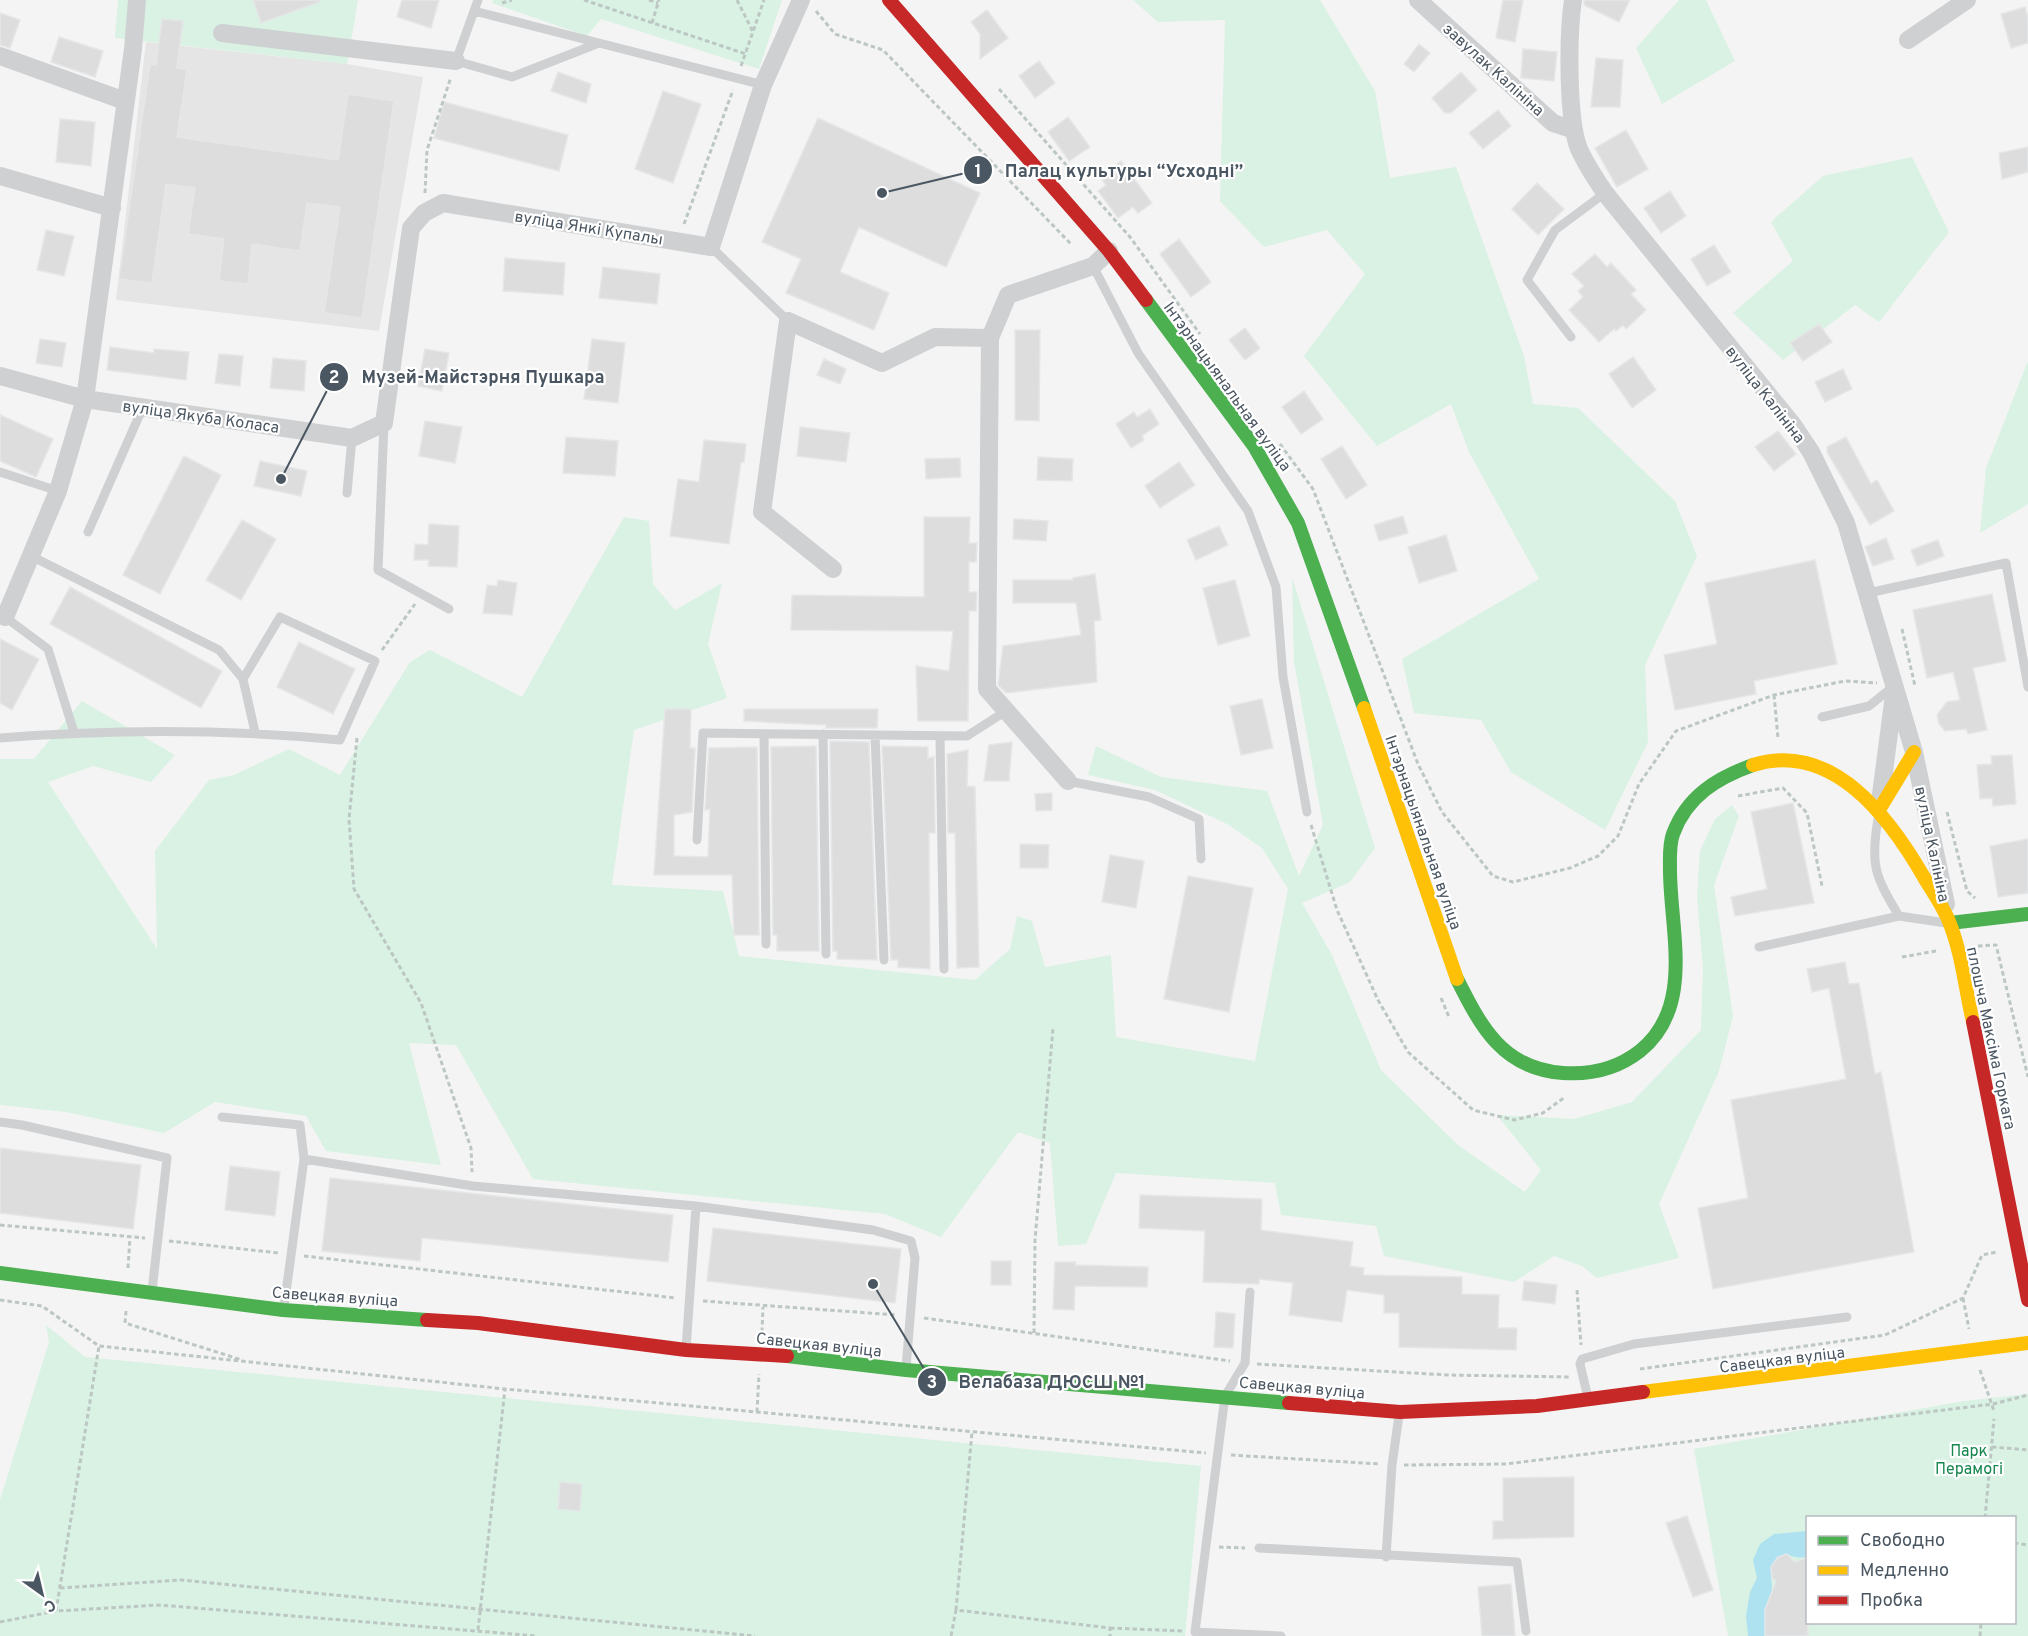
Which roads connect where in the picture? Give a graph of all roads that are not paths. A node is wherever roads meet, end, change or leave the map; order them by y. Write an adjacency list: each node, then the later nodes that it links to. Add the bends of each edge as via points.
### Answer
1 (137, 0): 15 (street)
2 (478, 0): 8 (lane)
3 (801, 0): 14 (street)
4 (889, 0): 21 (main road, Інтэрнацыянальная вуліца)
5 (1418, 0): 16 (street, завулак Калініна, via 1553,123)
6 (1573, 0): 16 (street, вуліца Калініна, via 1570,22)
7 (1967, 0): 10 (street)
8 (474, 11): 11 (lane); 13 (lane)
9 (222, 33): 13 (street)
10 (1908, 40)
11 (599, 43): 13 (lane, via 512,77); 14 (lane)
12 (0, 56): 15 (street)
13 (456, 61)
14 (763, 85): 20 (street)
15 (125, 100): 19 (street)
16 (1574, 130): 18 (street, вуліца Калініна, via 1587,164)
17 (0, 176): 19 (street)
18 (1605, 193): 24 (lane, via 1555,230 1527,280); 37 (street, вуліца Калініна, via 1811,452 1846,523)
19 (112, 208): 27 (street)
20 (711, 247): 23 (lane); 29 (street, вуліца Янкі Купалы, via 443,203 424,213 411,228)
21 (1109, 251): 22 (street); 54 (main road, Інтэрнацыянальная вуліца, via 1254,446 1298,523 1457,978 1486,1034 1518,1060 1549,1073 1577,1076 1607,1070 1635,1056 1651,1041 1663,1023 1674,993 1677,968 1669,890 1672,835 1701,790 1746,766 1780,759 1812,765 1850,783)
22 (1094, 266): 25 (street, via 1008,295); 55 (lane, via 1138,353 1248,511 1276,587 1283,677)
23 (788, 321): 25 (street, via 882,363 935,337); 36 (street, via 762,512)
24 (1570, 337)
25 (990, 338): 43 (street, via 987,689)
26 (0, 376): 27 (street, вуліца Якуба Коласа)
27 (85, 399): 28 (street, вуліца Якуба Коласа); 32 (street)
28 (143, 407): 30 (street, вуліца Якуба Коласа); 34 (lane)
29 (384, 423): 30 (street); 38 (lane, via 378,570)
30 (352, 438): 33 (lane)
31 (0, 472): 32 (lane)
32 (58, 492): 35 (street)
33 (347, 493)
34 (88, 532)
35 (31, 556): 39 (street); 40 (lane, via 219,650)
36 (833, 569)
37 (1868, 593): 41 (street, вуліца Калініна); 42 (lane, via 2006,563)
38 (449, 609)
39 (2, 615): 45 (lane, via 48,649)
40 (243, 679): 46 (lane); 46 (lane, via 280,617 375,661 340,740)
41 (1896, 684): 44 (lane, via 1869,706); 52 (street, вуліца Калініна); 54 (street)
42 (2028, 687)
43 (1006, 711): 50 (lane, via 967,736); 53 (street)
44 (1822, 717)
45 (74, 732): 46 (lane); 51 (lane)
46 (255, 732)
47 (764, 734): 48 (lane); 56 (lane, via 703,733); 61 (lane)
48 (823, 734): 49 (lane); 63 (lane)
49 (875, 735): 50 (lane); 64 (lane)
50 (940, 736): 65 (lane)
51 (0, 738)
52 (1914, 752): 54 (main road); 60 (street, вуліца Калініна)
53 (1068, 782): 57 (lane, via 1149,797 1199,819)
54 (1879, 810): 59 (lane, via 1872,854 1882,887); 60 (main road, Інтэрнацыянальная вуліца, via 1912,856)
55 (1306, 812)
56 (697, 840)
57 (1201, 859)
58 (2028, 914): 60 (main road)
59 (1899, 916): 60 (lane); 62 (lane)
60 (1950, 923): 73 (main road, плошча Максіма Горкага, via 1979,1045)
61 (766, 944)
62 (1759, 947)
63 (826, 954)
64 (884, 960)
65 (944, 969)
66 (222, 1117): 68 (lane, via 300,1125)
67 (0, 1122): 72 (lane, via 167,1158)
68 (304, 1159): 69 (lane, via 473,1186); 74 (lane)
69 (696, 1206): 77 (lane); 78 (lane, via 873,1230 911,1241 915,1258)
70 (0, 1273): 72 (main road, Савецкая вуліца)
71 (1250, 1292): 79 (lane, via 1245,1364)
72 (151, 1293): 74 (main road, Савецкая вуліца)
73 (2028, 1300)
74 (283, 1310): 77 (main road, Савецкая вуліца, via 478,1323)
75 (1847, 1317): 80 (lane, via 1634,1344 1582,1359)
76 (2028, 1343): 80 (main road, Савецкая вуліца)
77 (686, 1350): 78 (main road, Савецкая вуліца, via 760,1353)
78 (906, 1370): 79 (main road, Савецкая вуліца)
79 (1225, 1396): 81 (main road, Савецкая вуліца); 85 (lane, via 1195,1632)
80 (1589, 1400): 81 (main road, Савецкая вуліца)
81 (1400, 1412): 83 (lane)
82 (1259, 1548): 83 (lane)
83 (1386, 1557): 84 (lane, via 1517,1562)
84 (1526, 1631)
85 (1281, 1636)

